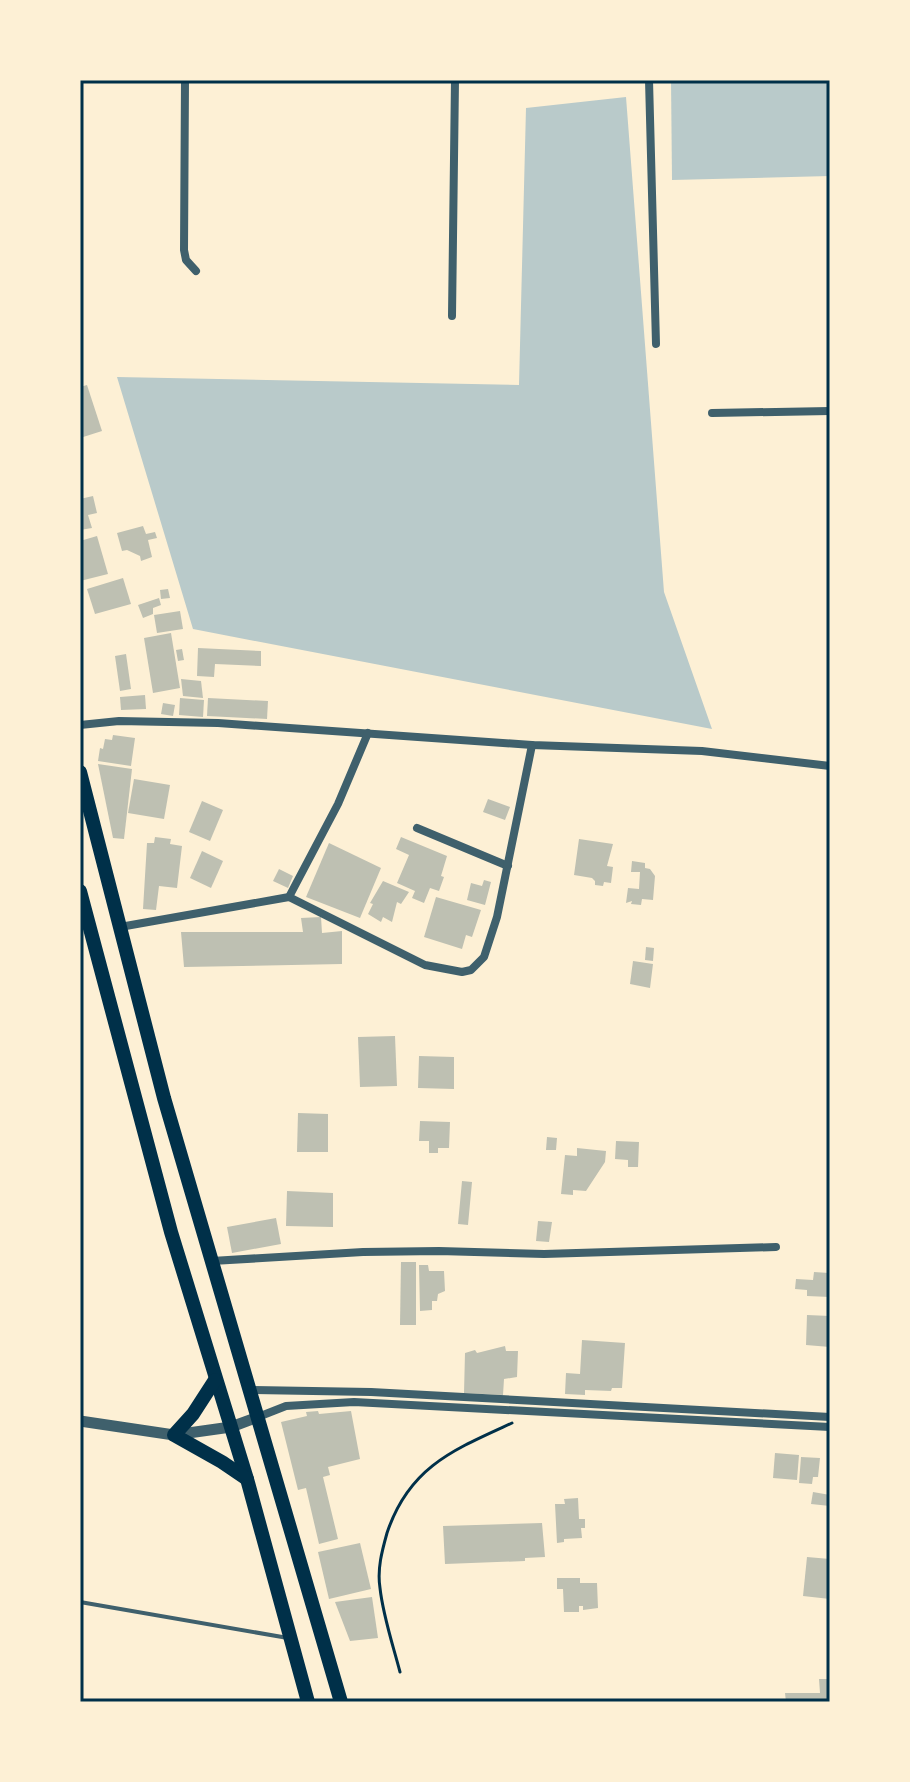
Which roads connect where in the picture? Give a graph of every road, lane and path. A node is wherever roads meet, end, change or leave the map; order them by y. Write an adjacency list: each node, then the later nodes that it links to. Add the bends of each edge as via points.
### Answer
1 (185, 80): 4 (street, via 184,250)
2 (455, 80): 5 (street)
3 (649, 80): 6 (street)
4 (196, 271)
5 (452, 316)
6 (656, 344)
7 (830, 411): 8 (street)
8 (712, 413)
9 (80, 725): 10 (street, via 218,723)
10 (368, 733): 11 (street); 17 (street)
11 (532, 745): 12 (street, via 702,751); 15 (street)
12 (830, 766)
13 (80, 772): 18 (main road)
14 (417, 828): 15 (street)
15 (508, 866): 17 (street, via 484,957 462,972 425,965)
16 (80, 891): 21 (main road)
17 (289, 897): 18 (street)
18 (120, 927): 20 (main road)
19 (776, 1247): 20 (street, via 544,1254 363,1252)
20 (212, 1261): 22 (main road)
21 (215, 1380): 27 (main road); 29 (main road)
22 (251, 1390): 24 (main road); 25 (street)
23 (536, 1411): 24 (street, via 329,1402 275,1408); 28 (street); 33 (path, via 431,1465 413,1482 393,1517 380,1556 379,1585)
24 (258, 1417): 27 (street); 35 (main road)
25 (830, 1417)
26 (80, 1421): 29 (street)
27 (231, 1427): 29 (street); 30 (main road)
28 (830, 1427)
29 (174, 1435): 30 (main road)
30 (247, 1479): 32 (main road)
31 (80, 1602): 32 (lane)
32 (290, 1638): 34 (main road)
33 (400, 1672)
34 (308, 1702)
35 (341, 1702)

